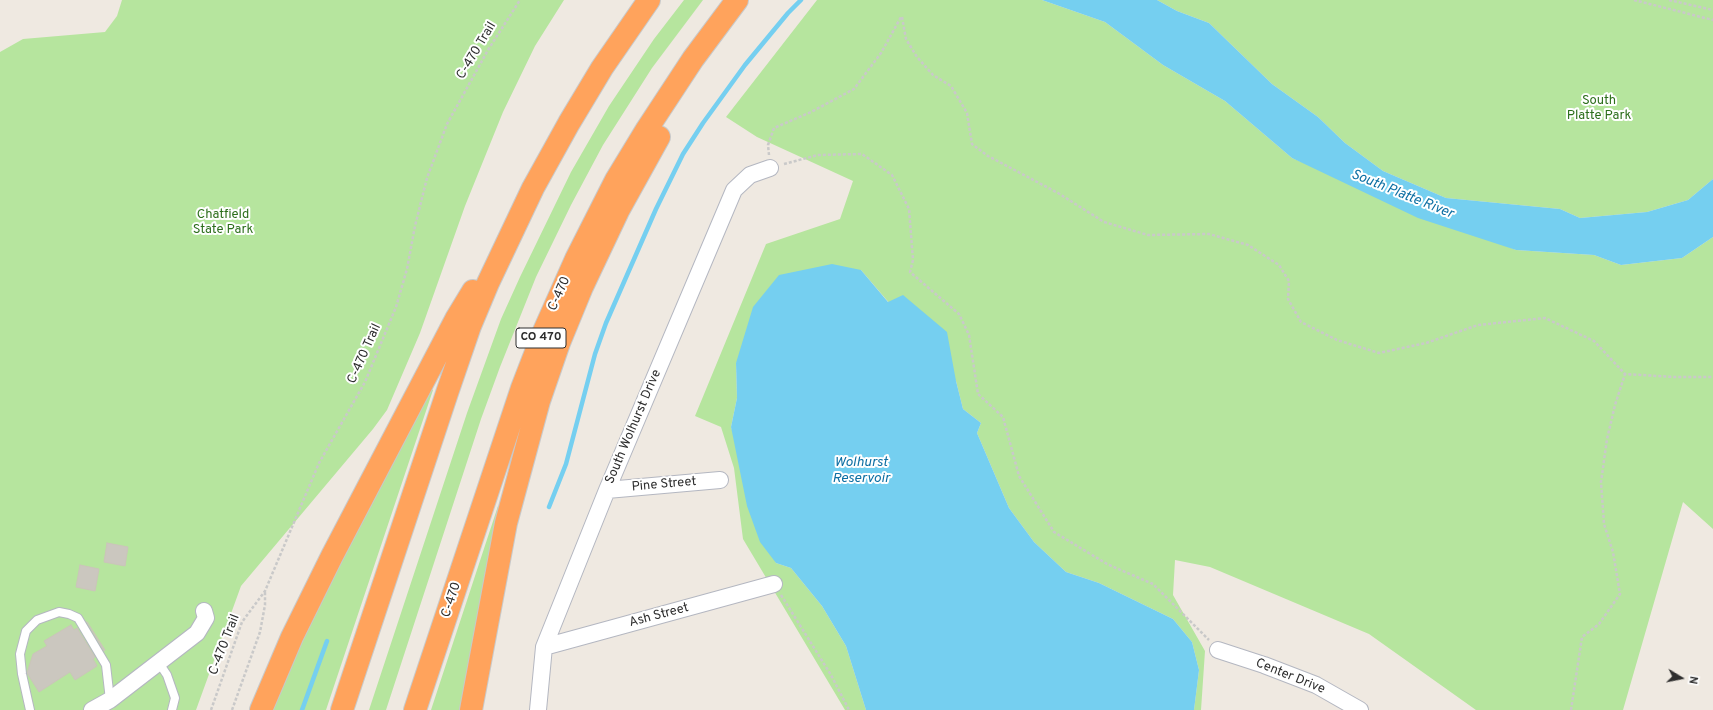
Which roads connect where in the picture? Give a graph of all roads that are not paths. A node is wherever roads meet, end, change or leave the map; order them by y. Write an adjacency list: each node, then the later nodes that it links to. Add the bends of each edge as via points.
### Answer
1 (649, 0): 5 (highway, via 578,107 533,188)
2 (737, 0): 19 (highway, C-470 / CO 470, via 646,129 576,259 522,388)
3 (752, 0): 20 (highway, via 698,75 648,157 604,240 561,337 532,421 507,517)
4 (770, 168): 7 (street, South Wolhurst Drive, via 750,174 734,190)
5 (500, 258): 17 (highway, via 467,301 453,325 292,637); 18 (highway, via 479,303 454,371)
6 (720, 480): 7 (street, Pine Street)
7 (607, 490): 10 (street, South Wolhurst Drive)
8 (774, 584): 10 (street, Ash Street)
9 (204, 611): 12 (street, via 206,618 197,633)
10 (544, 647): 21 (street, South Wolhurst Drive)
11 (1218, 650): 22 (street, Center Drive, via 1316,685)
12 (159, 663): 13 (street); 16 (lane, via 167,675 175,698)
13 (110, 700): 14 (lane, via 106,665 78,618 59,612 37,620 26,631 20,654); 15 (street)
14 (30, 710)
15 (92, 710)
16 (172, 710)
17 (261, 710)
18 (342, 710)
19 (415, 710)
20 (471, 710)
21 (538, 710)
22 (1360, 710)

